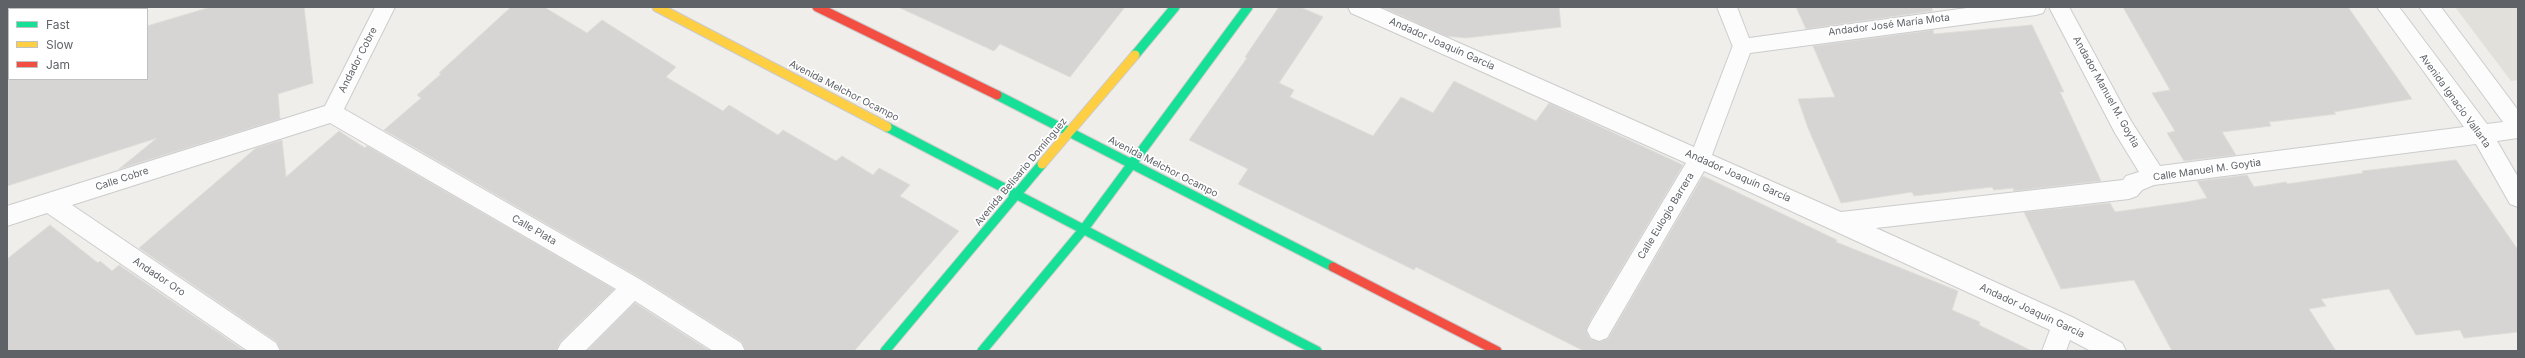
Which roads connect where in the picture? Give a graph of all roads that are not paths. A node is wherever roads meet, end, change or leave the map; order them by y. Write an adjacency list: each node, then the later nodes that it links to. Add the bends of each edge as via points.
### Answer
1 (385, 7): 13 (street, Andador Cobre)
2 (657, 7): 21 (main road, Avenida Melchor Ocampo)
3 (817, 7): 16 (main road, Avenida Melchor Ocampo)
4 (1175, 7): 16 (main road, Avenida Belisario Domínguez)
5 (1248, 7): 19 (main road)
6 (1358, 7): 18 (street, Andador Joaquín García)
7 (1727, 7): 12 (street)
8 (2036, 7): 12 (street, Andador José María Mota)
9 (2059, 7): 20 (street, Andador Manuel M. Goytia, via 2124,127)
10 (2386, 7): 17 (street, Avenida Ignacio Vallarta)
11 (2429, 7): 14 (street)
12 (1742, 46): 18 (street, Calle Eulogio Barrera)
13 (332, 113): 23 (street, Calle Cobre, via 296,122); 27 (street, Calle Plata)
14 (2518, 126)
15 (2518, 129): 17 (street, Calle Manuel M. Goytia)
16 (1070, 131): 19 (main road, Avenida Melchor Ocampo); 21 (main road, Avenida Belisario Domínguez)
17 (2481, 133): 20 (street, Calle Manuel M. Goytia); 22 (street, Avenida Ignacio Vallarta)
18 (1700, 159): 25 (street, Andador Joaquín García); 29 (street, Calle Eulogio Barrera)
19 (1132, 164): 26 (main road); 36 (main road, Avenida Melchor Ocampo)
20 (2154, 176): 25 (street, Calle Manuel M. Goytia, via 2134,183 2129,189)
21 (1018, 193): 26 (main road, Avenida Melchor Ocampo); 33 (main road, Avenida Belisario Domínguez)
22 (2518, 197)
23 (49, 202): 24 (street, Calle Cobre); 30 (street, Andador Oro)
24 (7, 216)
25 (1840, 222): 28 (street, Andador Joaquín García)
26 (1082, 230): 34 (main road); 35 (main road, Avenida Melchor Ocampo)
27 (633, 287): 31 (street); 32 (street, Calle Plata)
28 (2064, 324): 37 (street); 38 (street, Andador Joaquín García)
29 (1599, 330)
30 (268, 351)
31 (569, 351)
32 (732, 351)
33 (885, 351)
34 (982, 351)
35 (1317, 351)
36 (1496, 351)
37 (2054, 351)
38 (2114, 351)

